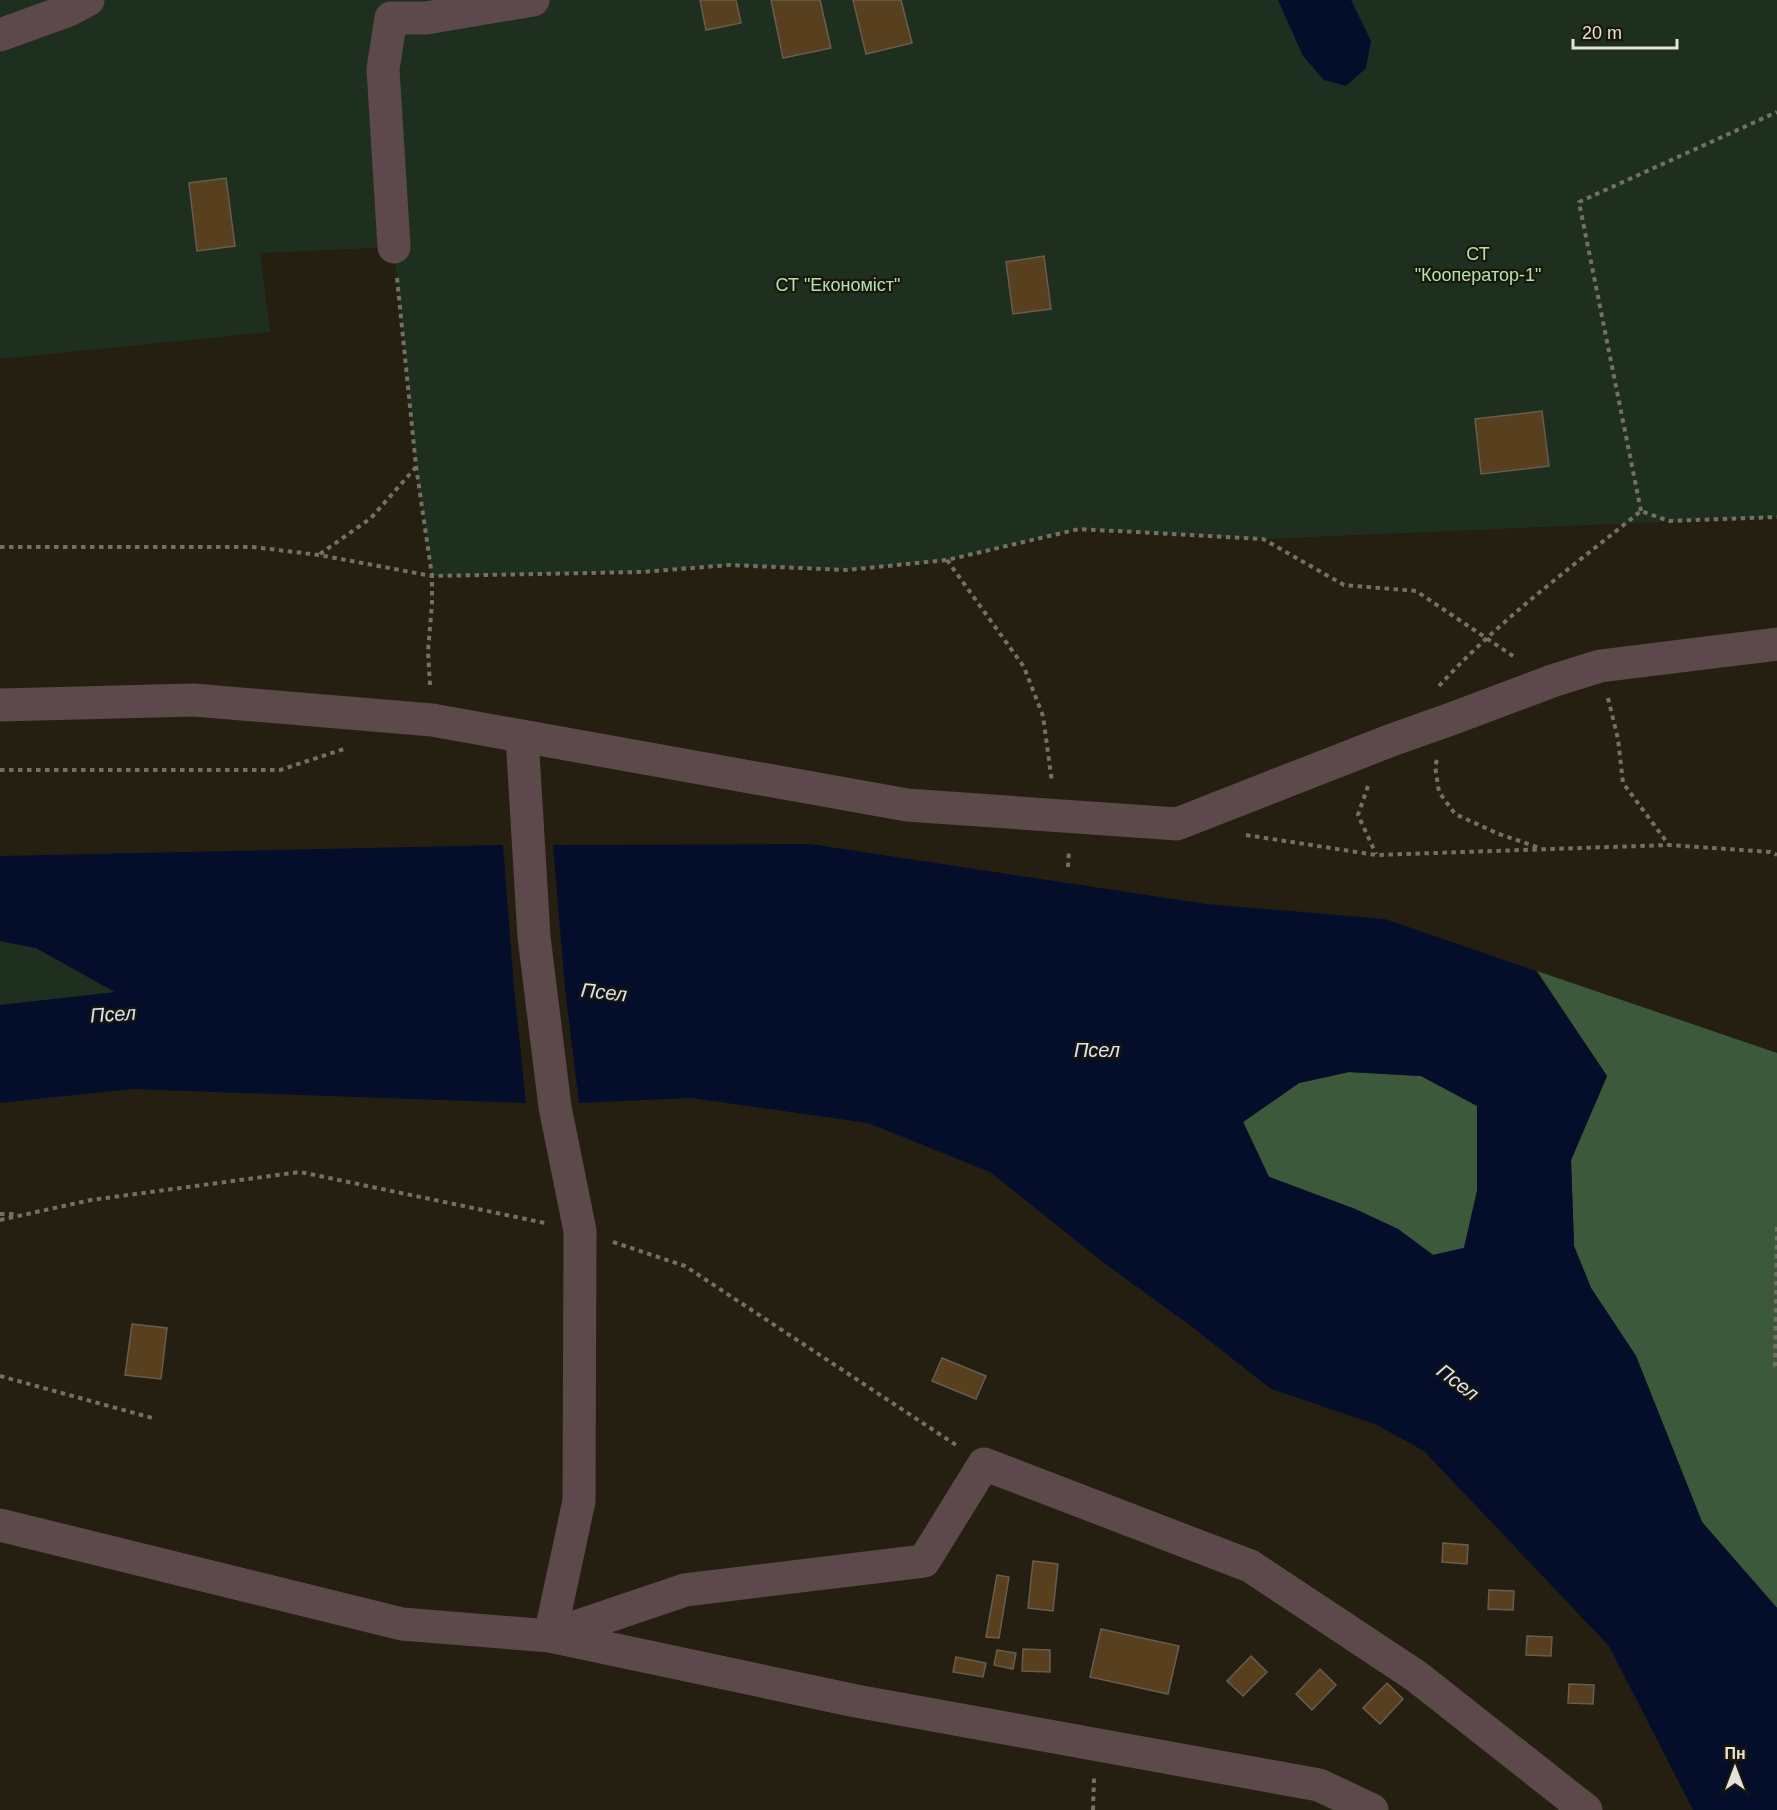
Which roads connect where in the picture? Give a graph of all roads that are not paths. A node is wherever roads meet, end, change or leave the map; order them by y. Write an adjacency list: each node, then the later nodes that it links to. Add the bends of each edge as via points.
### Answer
1 (88, 0): 4 (street)
2 (533, 0): 3 (street, via 426,18)
3 (382, 9): 5 (street)
4 (0, 35)
5 (394, 247)
6 (1777, 644): 8 (street, via 1600,666 1389,741 1177,824 907,805)
7 (0, 705): 8 (street, via 194,700 432,720)
8 (522, 736): 10 (street, via 534,937 555,1107 579,1231 579,1501)
9 (0, 1525): 10 (street, via 402,1624)
10 (550, 1636): 11 (street, via 856,1701 1318,1785); 12 (street, via 685,1590 924,1561 984,1464 1250,1566 1416,1676)
11 (1372, 1810)
12 (1586, 1810)

